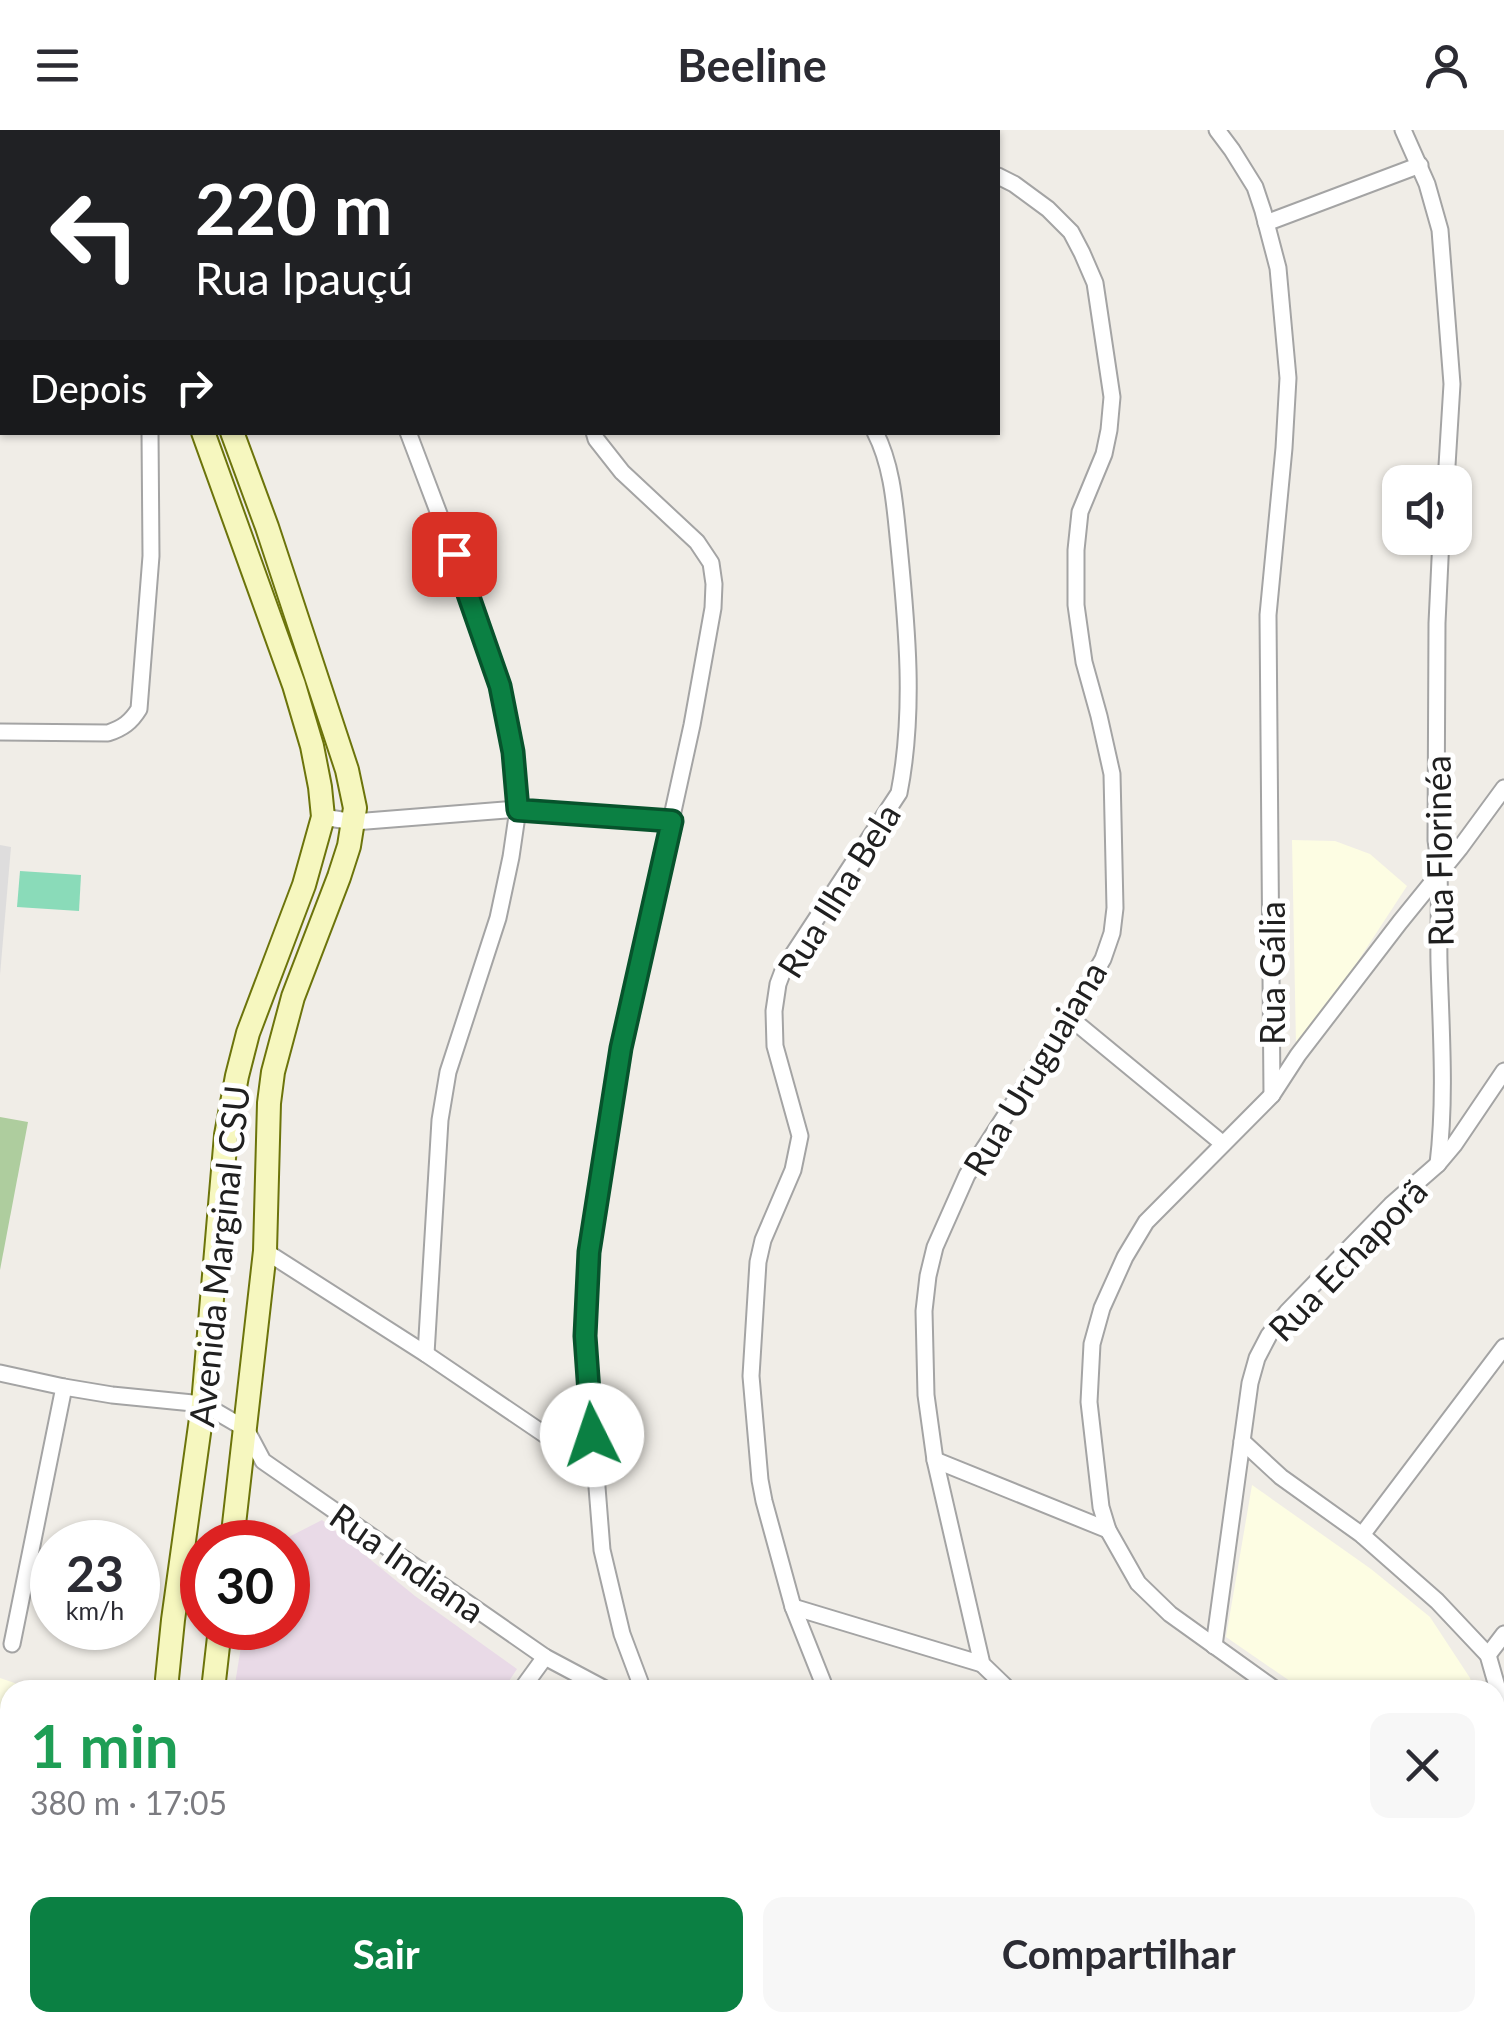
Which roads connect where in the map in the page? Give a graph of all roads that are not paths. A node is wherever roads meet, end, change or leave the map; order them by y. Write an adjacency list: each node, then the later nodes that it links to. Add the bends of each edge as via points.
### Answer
1 (1217, 130): 5 (street, Rua Gália, via 1255,187)
2 (1403, 130): 3 (street)
3 (1420, 165): 5 (street); 12 (street, via 1440,230 1448,318)
4 (1000, 177): 21 (street, Rua Uruguaiana, via 1048,209 1082,253 1095,284 1112,397 1104,454 1080,512 1076,605 1112,774 1115,908 1103,958)
5 (1266, 223): 23 (street, Rua Gália, via 1278,268 1288,378 1268,615)
6 (150, 435): 14 (street, via 151,556 139,709 108,734)
7 (205, 435): 17 (main road, Avenida Marginal CSU, via 294,686 312,746)
8 (233, 435): 19 (main road, Avenida Marginal CSU, via 347,770)
9 (409, 435): 16 (street, via 500,686)
10 (595, 435): 18 (street, via 711,563 714,608)
11 (877, 435): 39 (street, Rua Ilha Bela, via 894,493 904,596 905,762 899,793 784,968 774,1012 774,1046 800,1136 758,1262 751,1376 760,1480)
12 (1447, 465)
13 (1440, 555): 20 (street, Rua Florinéa)
14 (0, 732)
15 (1504, 788): 20 (street)
16 (518, 810): 18 (street); 19 (street); 28 (street, via 498,918 448,1072)
17 (322, 817): 19 (street); 31 (main road, Avenida Marginal CSU, via 237,1076)
18 (672, 821): 35 (street, via 621,1048 589,1252 585,1336)
19 (354, 822): 26 (main road, Avenida Marginal CSU, via 273,1072)
20 (1440, 873): 23 (street); 25 (street, Rua Florinéa)
21 (1069, 1018): 24 (street); 34 (street, Rua Uruguaiana, via 966,1175 935,1247 924,1311)
22 (1504, 1071): 25 (street, Rua Echaporã)
23 (1272, 1095): 24 (street, Rua Gália)
24 (1222, 1144): 37 (street, Rua Gália, via 1146,1222 1102,1308 1089,1402)
25 (1438, 1164): 33 (street, Rua Echaporã, via 1270,1334 1257,1358)
26 (264, 1252): 28 (street); 32 (main road, Avenida Marginal CSU)
27 (1504, 1347): 38 (street)
28 (426, 1354): 35 (street)
29 (0, 1374): 30 (street)
30 (64, 1387): 31 (street); 41 (street)
31 (203, 1404): 32 (street, Rua Indiana); 47 (main road, Avenida Marginal CSU)
32 (246, 1429): 36 (main road, Avenida Marginal CSU); 45 (street, Rua Indiana, via 263,1460)
33 (1242, 1441): 38 (street); 42 (street, Rua Echaporã)
34 (934, 1460): 37 (street); 46 (street, Rua Uruguaiana)
35 (594, 1468): 51 (street, via 602,1550)
36 (235, 1520)
37 (1108, 1530): 42 (street, Rua Gália, via 1138,1583)
38 (1362, 1535): 44 (street)
39 (793, 1606): 46 (street); 52 (street, Rua Ilha Bela)
40 (1504, 1634): 44 (street)
41 (12, 1644)
42 (1214, 1646): 54 (street, Rua Gália)
43 (218, 1650): 48 (main road)
44 (1488, 1656): 55 (street)
45 (544, 1657): 49 (street); 50 (street, Rua Indiana)
46 (982, 1664): 53 (street)
47 (167, 1680)
48 (214, 1680)
49 (528, 1680)
50 (588, 1680)
51 (639, 1680)
52 (822, 1680)
53 (999, 1680)
54 (1262, 1680)
55 (1495, 1680)

